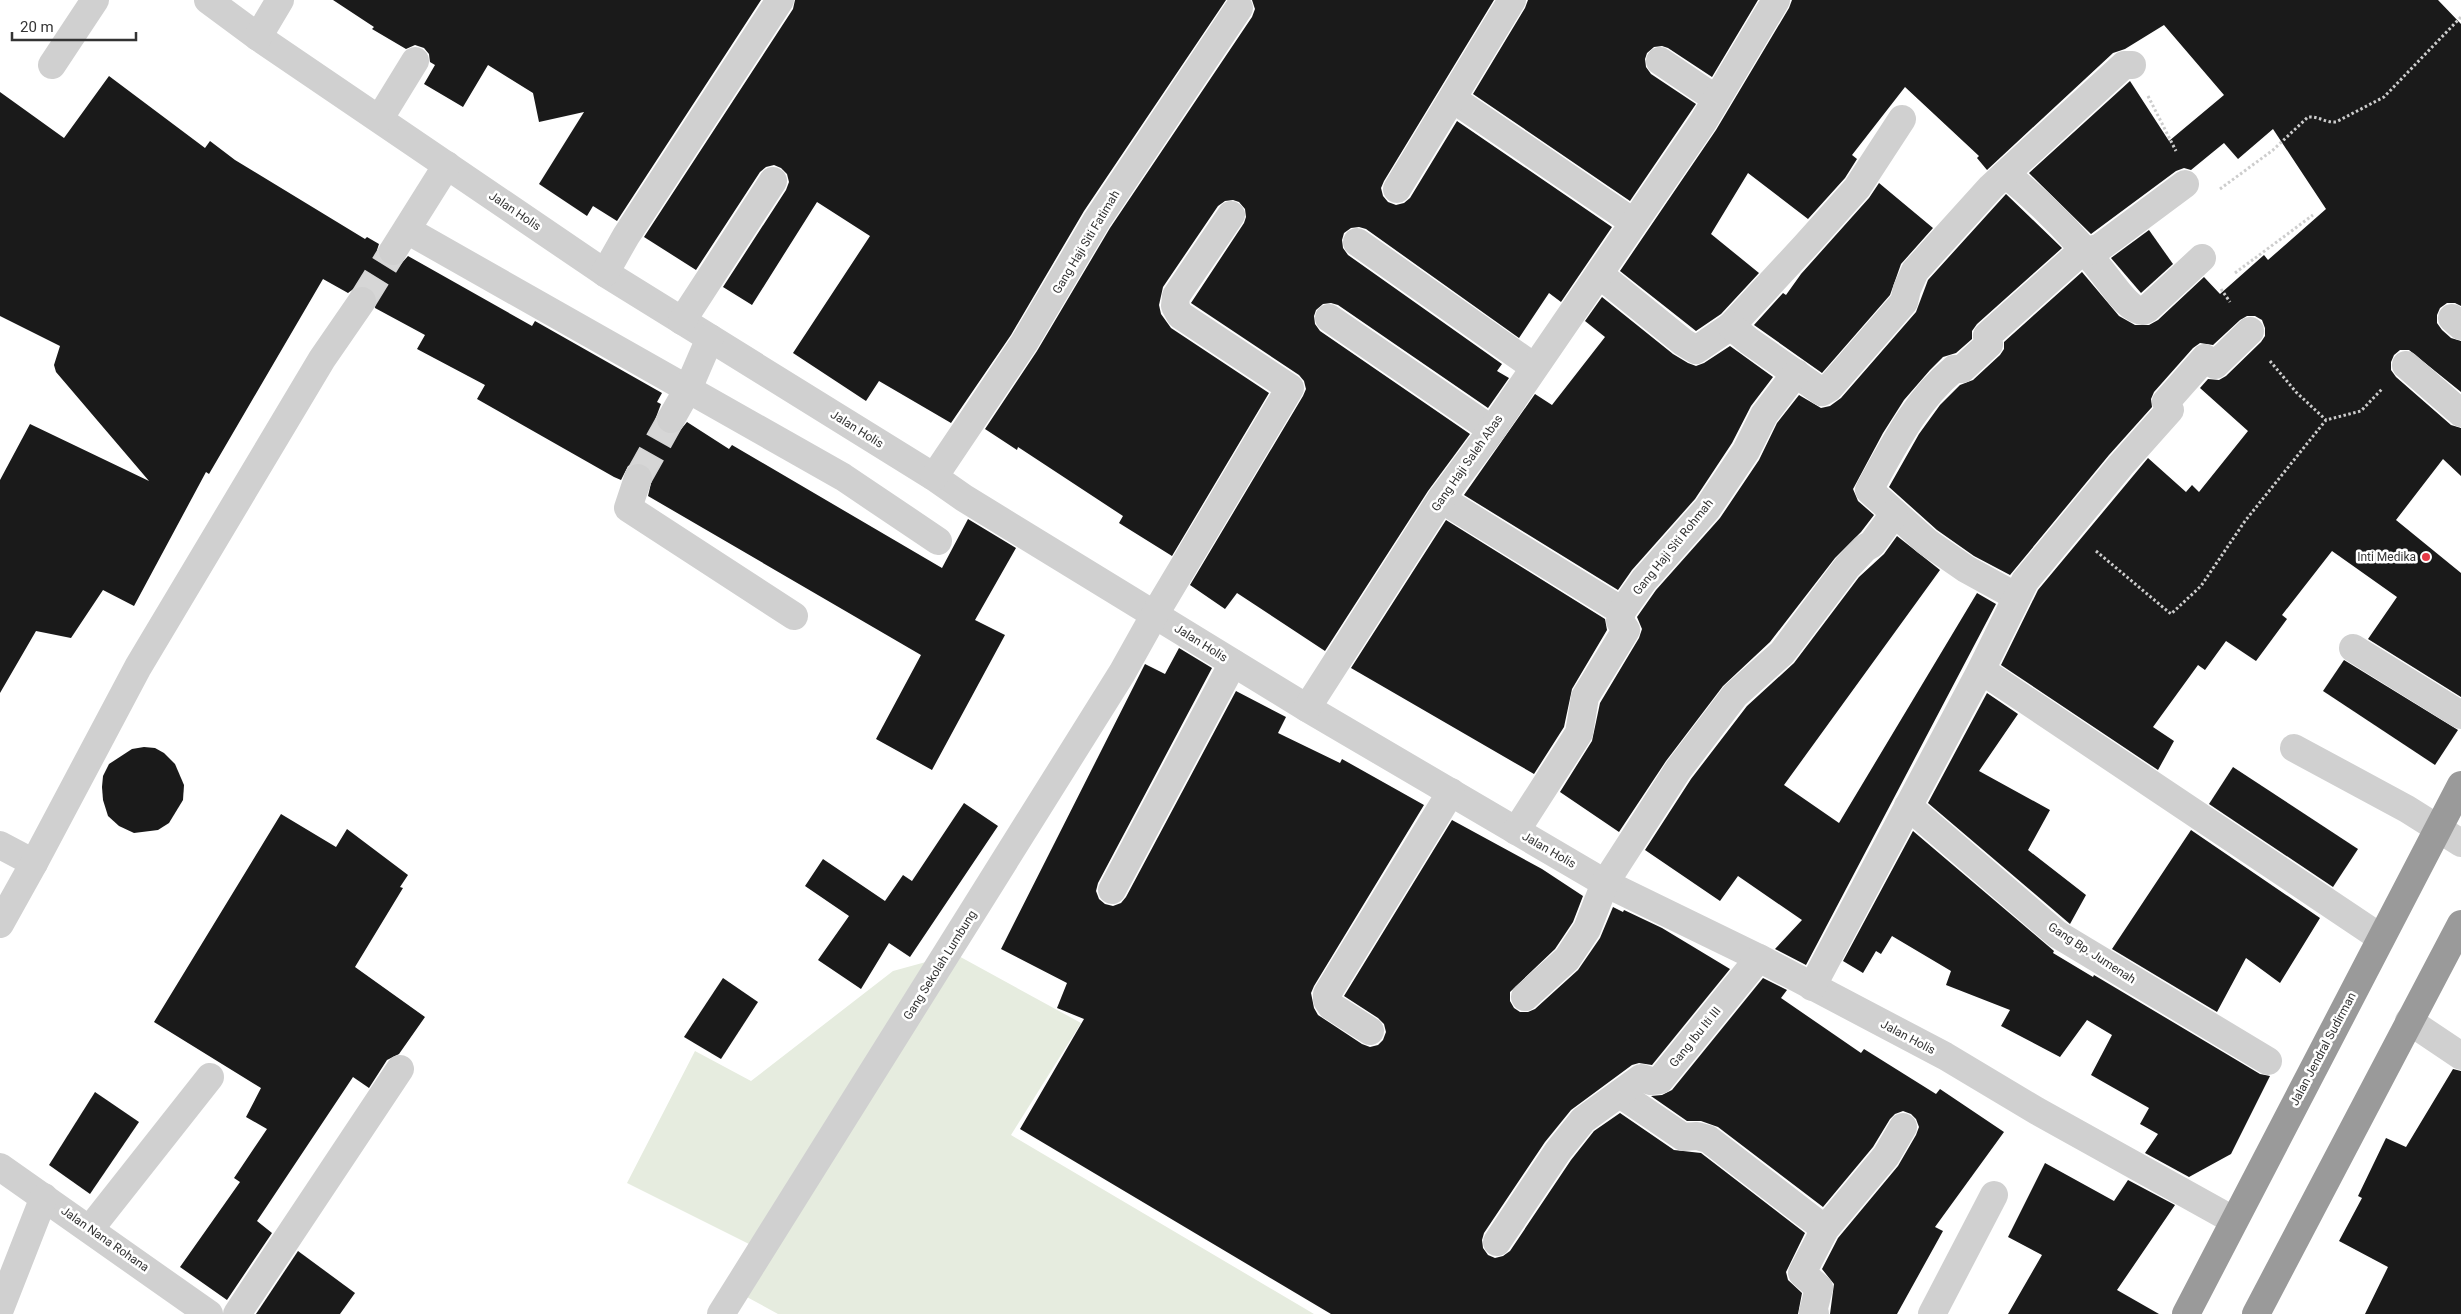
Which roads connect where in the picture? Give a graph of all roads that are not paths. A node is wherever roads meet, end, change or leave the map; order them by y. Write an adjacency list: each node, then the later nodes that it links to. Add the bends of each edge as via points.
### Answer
1 (95, 0): 11 (street)
2 (208, 0): 8 (street, Jalan Holis)
3 (780, 0): 27 (street)
4 (1512, 0): 13 (street)
5 (1776, 0): 14 (street, Gang Haji Saleh Abas)
6 (277, 5): 8 (street)
7 (1239, 8): 42 (street, Gang Haji Siti Fatimah, via 1097,220 1024,343)
8 (258, 37): 15 (street, Jalan Holis)
9 (416, 61): 15 (street)
10 (1660, 61): 14 (street)
11 (52, 65)
12 (2132, 65): 18 (street, via 2124,65)
13 (1453, 99): 21 (street); 23 (street)
14 (1716, 99): 23 (street, Gang Haji Saleh Abas)
15 (380, 118): 17 (street, Jalan Holis)
16 (1902, 119): 32 (street, via 1857,188)
17 (447, 165): 27 (street, Jalan Holis); 38 (street, via 400,240)
18 (2006, 174): 25 (street); 37 (street, via 1915,271 1904,302 1829,388 1822,392)
19 (773, 181): 31 (street)
20 (2185, 184): 25 (street, via 2099,248)
21 (1397, 189)
22 (1231, 215): 49 (street, Gang Sekolah Lumbung, via 1176,296 1175,306 1180,315 1290,388)
23 (1633, 222): 28 (street, Gang Haji Saleh Abas)
24 (1357, 242): 36 (street)
25 (2087, 251): 26 (street, via 2120,295 2138,311 2143,311); 45 (street, via 2074,258 1987,336 1989,344 1962,369 1954,369 1926,396 1869,490)
26 (2202, 258)
27 (605, 272): 31 (street, Jalan Holis)
28 (1599, 274): 32 (street, via 1696,350); 36 (street, Gang Haji Saleh Abas)
29 (362, 301): 64 (street, via 322,359 138,667)
30 (1329, 318): 41 (street)
31 (682, 321): 34 (street, Jalan Holis)
32 (1732, 326): 37 (street, via 1749,342)
33 (2250, 331): 47 (street, via 2215,365 2205,358 2198,365 2166,402 2170,410 2025,581)
34 (710, 338): 38 (street); 42 (street, Jalan Holis)
35 (2406, 365): 39 (street)
36 (1534, 367): 41 (street, Gang Haji Saleh Abas)
37 (1796, 373): 48 (street, Gang Haji Siti Rohmah, via 1764,415 1746,451 1706,509 1644,580)
38 (688, 389): 40 (street); 46 (street, via 844,477)
39 (2461, 414)
40 (671, 419)
41 (1492, 430): 44 (street, Gang Haji Saleh Abas)
42 (934, 477): 49 (street, Jalan Holis)
43 (638, 478): 50 (street, via 628,508)
44 (1441, 499): 48 (street); 54 (street, Gang Haji Saleh Abas)
45 (1894, 514): 47 (street, via 1966,569); 65 (street, via 1872,544 1847,567 1782,653 1735,695 1678,770)
46 (938, 541)
47 (2017, 597): 53 (street)
48 (1622, 611): 61 (street, via 1620,621 1626,630 1585,697 1579,733)
49 (1155, 614): 52 (street, Jalan Holis); 92 (street, Gang Sekolah Lumbung, via 1117,681)
50 (794, 616)
51 (2353, 648): 55 (street)
52 (1233, 663): 54 (street, Jalan Holis); 66 (street)
53 (1981, 670): 59 (street); 69 (street)
54 (1307, 708): 58 (street, Jalan Holis)
55 (2461, 715)
56 (2294, 748): 60 (street)
57 (2461, 785): 60 (highway, Jalan Jendral Sudirman)
58 (1451, 792): 61 (street, Jalan Holis); 74 (street, via 1327,994 1331,1006)
59 (1908, 806): 71 (street); 76 (street, Gang Bp. Jumenah, via 2057,934)
60 (2438, 829): 62 (street); 69 (highway, Jalan Jendral Sudirman)
61 (1516, 831): 65 (street, Jalan Holis)
62 (2461, 843)
63 (0, 845): 64 (street)
64 (34, 863): 67 (street)
65 (1605, 883): 70 (street, Jalan Holis); 72 (street, via 1587,929 1567,959)
66 (1112, 890)
67 (0, 924)
68 (2461, 924): 73 (highway)
69 (2381, 938): 84 (highway, Jalan Jendral Sudirman)
70 (1759, 958): 71 (street, Jalan Holis); 79 (street, Gang Ibu Iti III, via 1660,1080 1641,1078)
71 (1812, 987): 84 (street, Jalan Holis, via 1945,1056)
72 (1525, 998)
73 (2409, 1021): 75 (street); 96 (highway)
74 (1370, 1031)
75 (2461, 1056)
76 (2268, 1061)
77 (400, 1069): 91 (street)
78 (210, 1077): 85 (street)
79 (1620, 1094): 86 (street, via 1683,1138 1697,1136 1708,1139); 87 (street, via 1583,1120 1558,1151)
80 (1903, 1127): 86 (street, via 1886,1156)
81 (0, 1166): 83 (street, Jalan Nana Rohana)
82 (1994, 1195): 94 (street)
83 (44, 1197): 85 (street, Jalan Nana Rohana); 88 (street)
84 (2233, 1220): 95 (highway, Jalan Jendral Sudirman)
85 (90, 1229): 90 (street, Jalan Nana Rohana)
86 (1825, 1229): 93 (street, via 1802,1273 1819,1288 1812,1312)
87 (1497, 1242)
88 (8, 1267): 89 (street)
89 (0, 1309)
90 (209, 1314)
91 (237, 1314)
92 (721, 1314)
93 (1815, 1314)
94 (1932, 1314)
95 (2186, 1314)
96 (2256, 1314)

